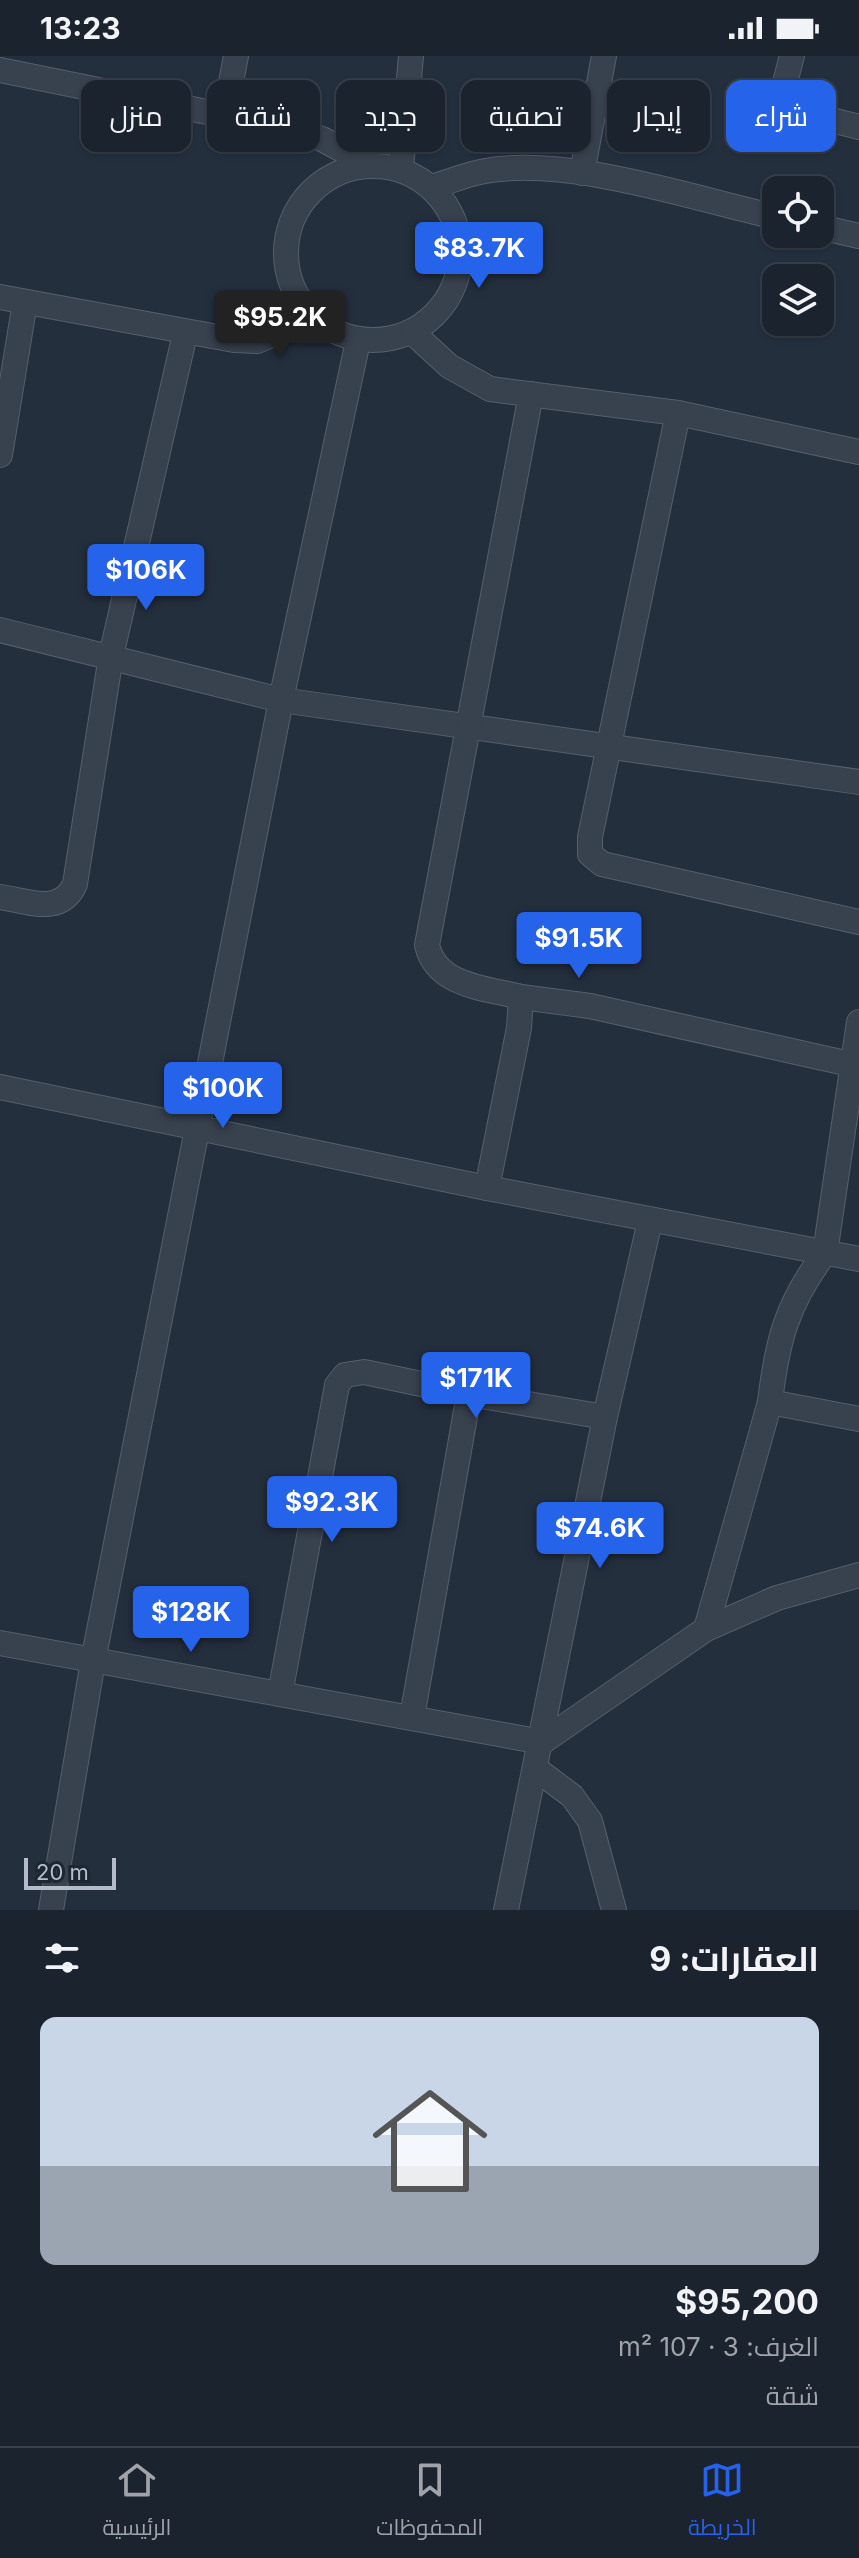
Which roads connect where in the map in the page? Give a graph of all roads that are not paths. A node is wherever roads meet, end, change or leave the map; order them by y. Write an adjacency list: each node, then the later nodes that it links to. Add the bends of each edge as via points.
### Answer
1 (236, 56): 6 (street)
2 (411, 56): 11 (street)
3 (604, 56): 12 (street)
4 (792, 56): 8 (street, via 784,86 793,103)
5 (0, 70): 7 (street)
6 (231, 80)
7 (207, 110)
8 (859, 127)
9 (320, 138): 10 (street)
10 (368, 164): 11 (street); 19 (street, via 334,173 307,194 290,223 285,258 294,291)
11 (401, 169): 13 (street)
12 (582, 173): 13 (street, via 511,168); 14 (street)
13 (431, 187): 20 (street, via 452,214 461,247 456,281 439,311)
14 (762, 214)
15 (834, 230): 16 (street)
16 (859, 236)
17 (0, 297): 18 (street)
18 (25, 302): 21 (street); 26 (street)
19 (314, 318): 21 (street, via 257,341); 22 (street)
20 (412, 332): 22 (street); 23 (street, via 468,379 490,389)
21 (185, 334): 28 (street)
22 (358, 341): 29 (street)
23 (531, 394): 24 (street); 30 (street)
24 (678, 413): 25 (street); 31 (street)
25 (859, 452)
26 (0, 455)
27 (0, 630): 28 (street)
28 (111, 656): 29 (street); 33 (street, via 75,884 70,894 52,905)
29 (281, 700): 30 (street); 39 (street)
30 (467, 729): 31 (street); 35 (street, via 427,945 431,961 451,978)
31 (609, 749): 32 (street); 34 (street, via 589,847 602,864)
32 (859, 782)
33 (0, 897)
34 (859, 922)
35 (521, 997): 37 (street, via 590,1006); 40 (street)
36 (859, 1022): 37 (street)
37 (856, 1066): 42 (street)
38 (0, 1087): 39 (street)
39 (199, 1128): 40 (street); 51 (street)
40 (487, 1188): 41 (street)
41 (650, 1221): 42 (street); 46 (street)
42 (825, 1253): 43 (street); 45 (street, via 782,1326)
43 (859, 1259)
44 (469, 1394): 46 (street); 52 (street, via 364,1372 345,1375 337,1385); 53 (street)
45 (770, 1402): 47 (street); 49 (street)
46 (605, 1417): 54 (street)
47 (859, 1419)
48 (859, 1575): 49 (street, via 777,1598)
49 (706, 1629): 54 (street)
50 (0, 1643): 51 (street)
51 (93, 1661): 52 (street); 56 (street)
52 (280, 1694): 53 (street)
53 (412, 1717): 54 (street)
54 (542, 1742): 55 (street)
55 (536, 1769): 57 (street); 58 (street, via 572,1796 590,1821)
56 (51, 1910)
57 (506, 1910)
58 (614, 1910)

